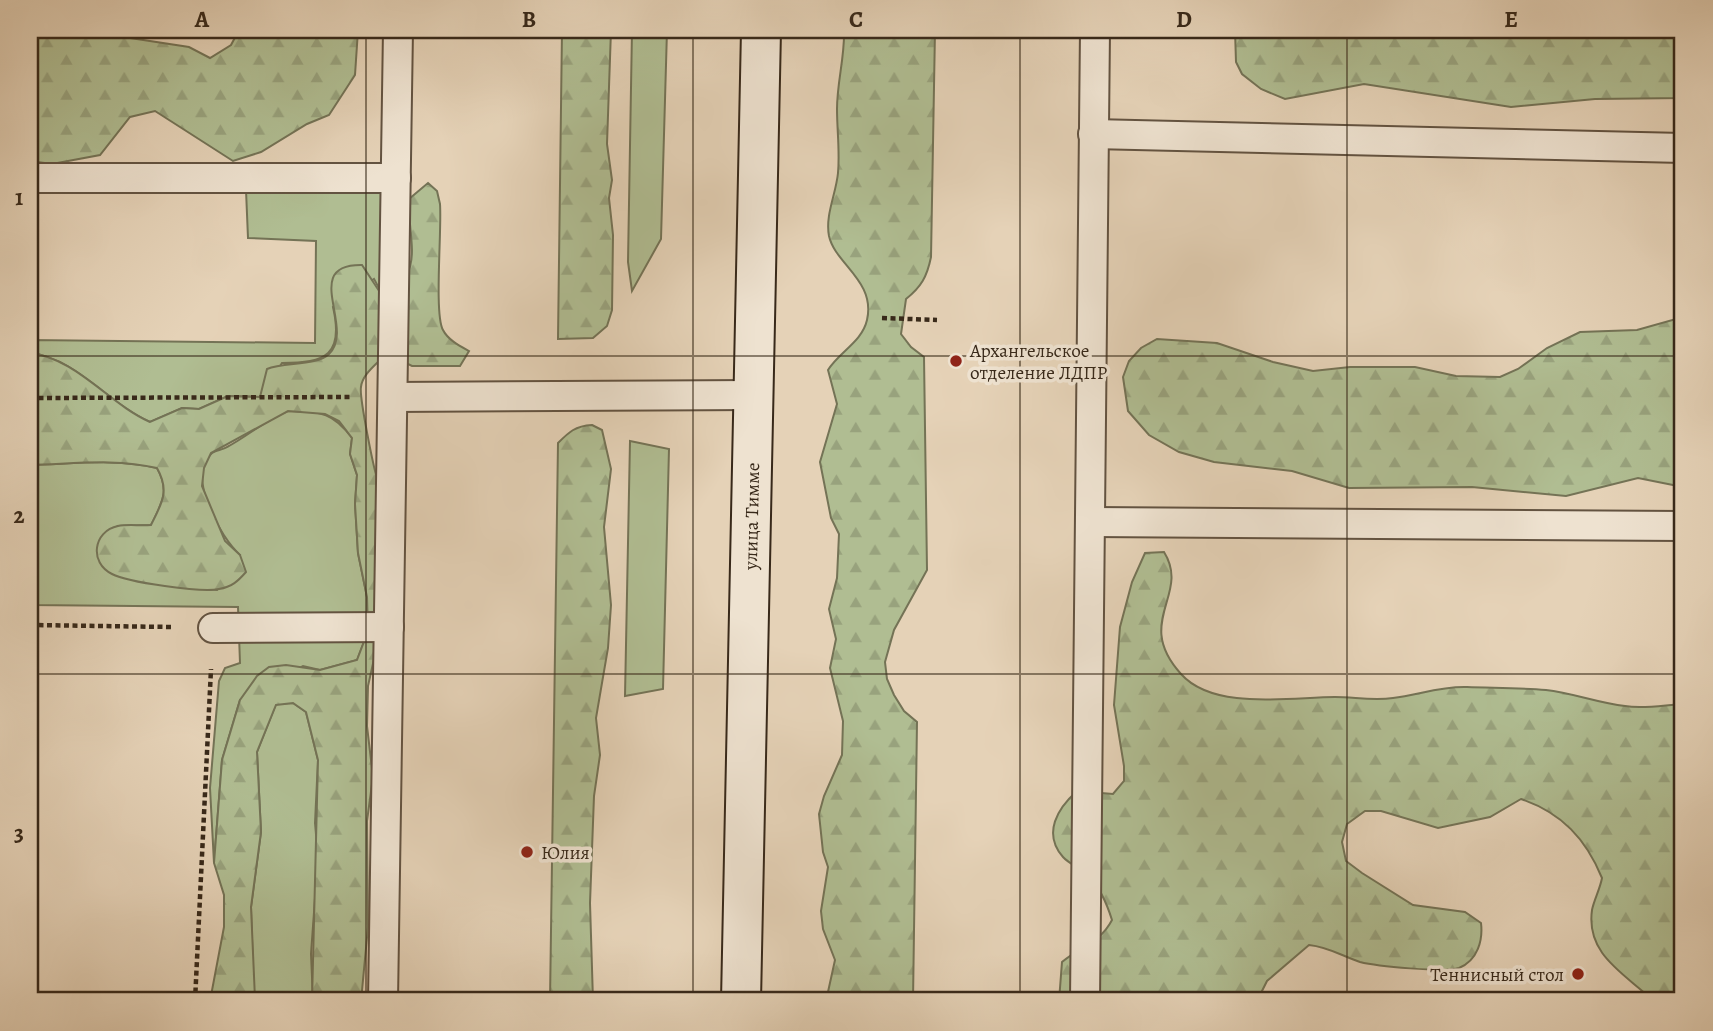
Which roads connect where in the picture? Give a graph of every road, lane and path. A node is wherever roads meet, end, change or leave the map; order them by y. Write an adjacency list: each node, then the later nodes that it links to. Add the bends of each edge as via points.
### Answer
1 (398, 30): 7 (lane)
2 (761, 30): 10 (main road, улица Тимме)
3 (1095, 30): 4 (lane)
4 (1093, 134): 5 (lane); 13 (lane)
5 (1683, 148)
6 (30, 178): 7 (lane)
7 (396, 178): 11 (lane)
8 (882, 318): 9 (path)
9 (937, 320)
10 (753, 396): 11 (lane); 20 (main road, улица Тимме)
11 (393, 397): 12 (path); 16 (lane)
12 (30, 398)
13 (1092, 522): 14 (lane); 21 (lane)
14 (1683, 526)
15 (30, 625): 17 (path)
16 (389, 627): 17 (lane); 19 (lane)
17 (213, 628): 18 (path)
18 (195, 1001)
19 (383, 1001)
20 (741, 1001)
21 (1085, 1001)

